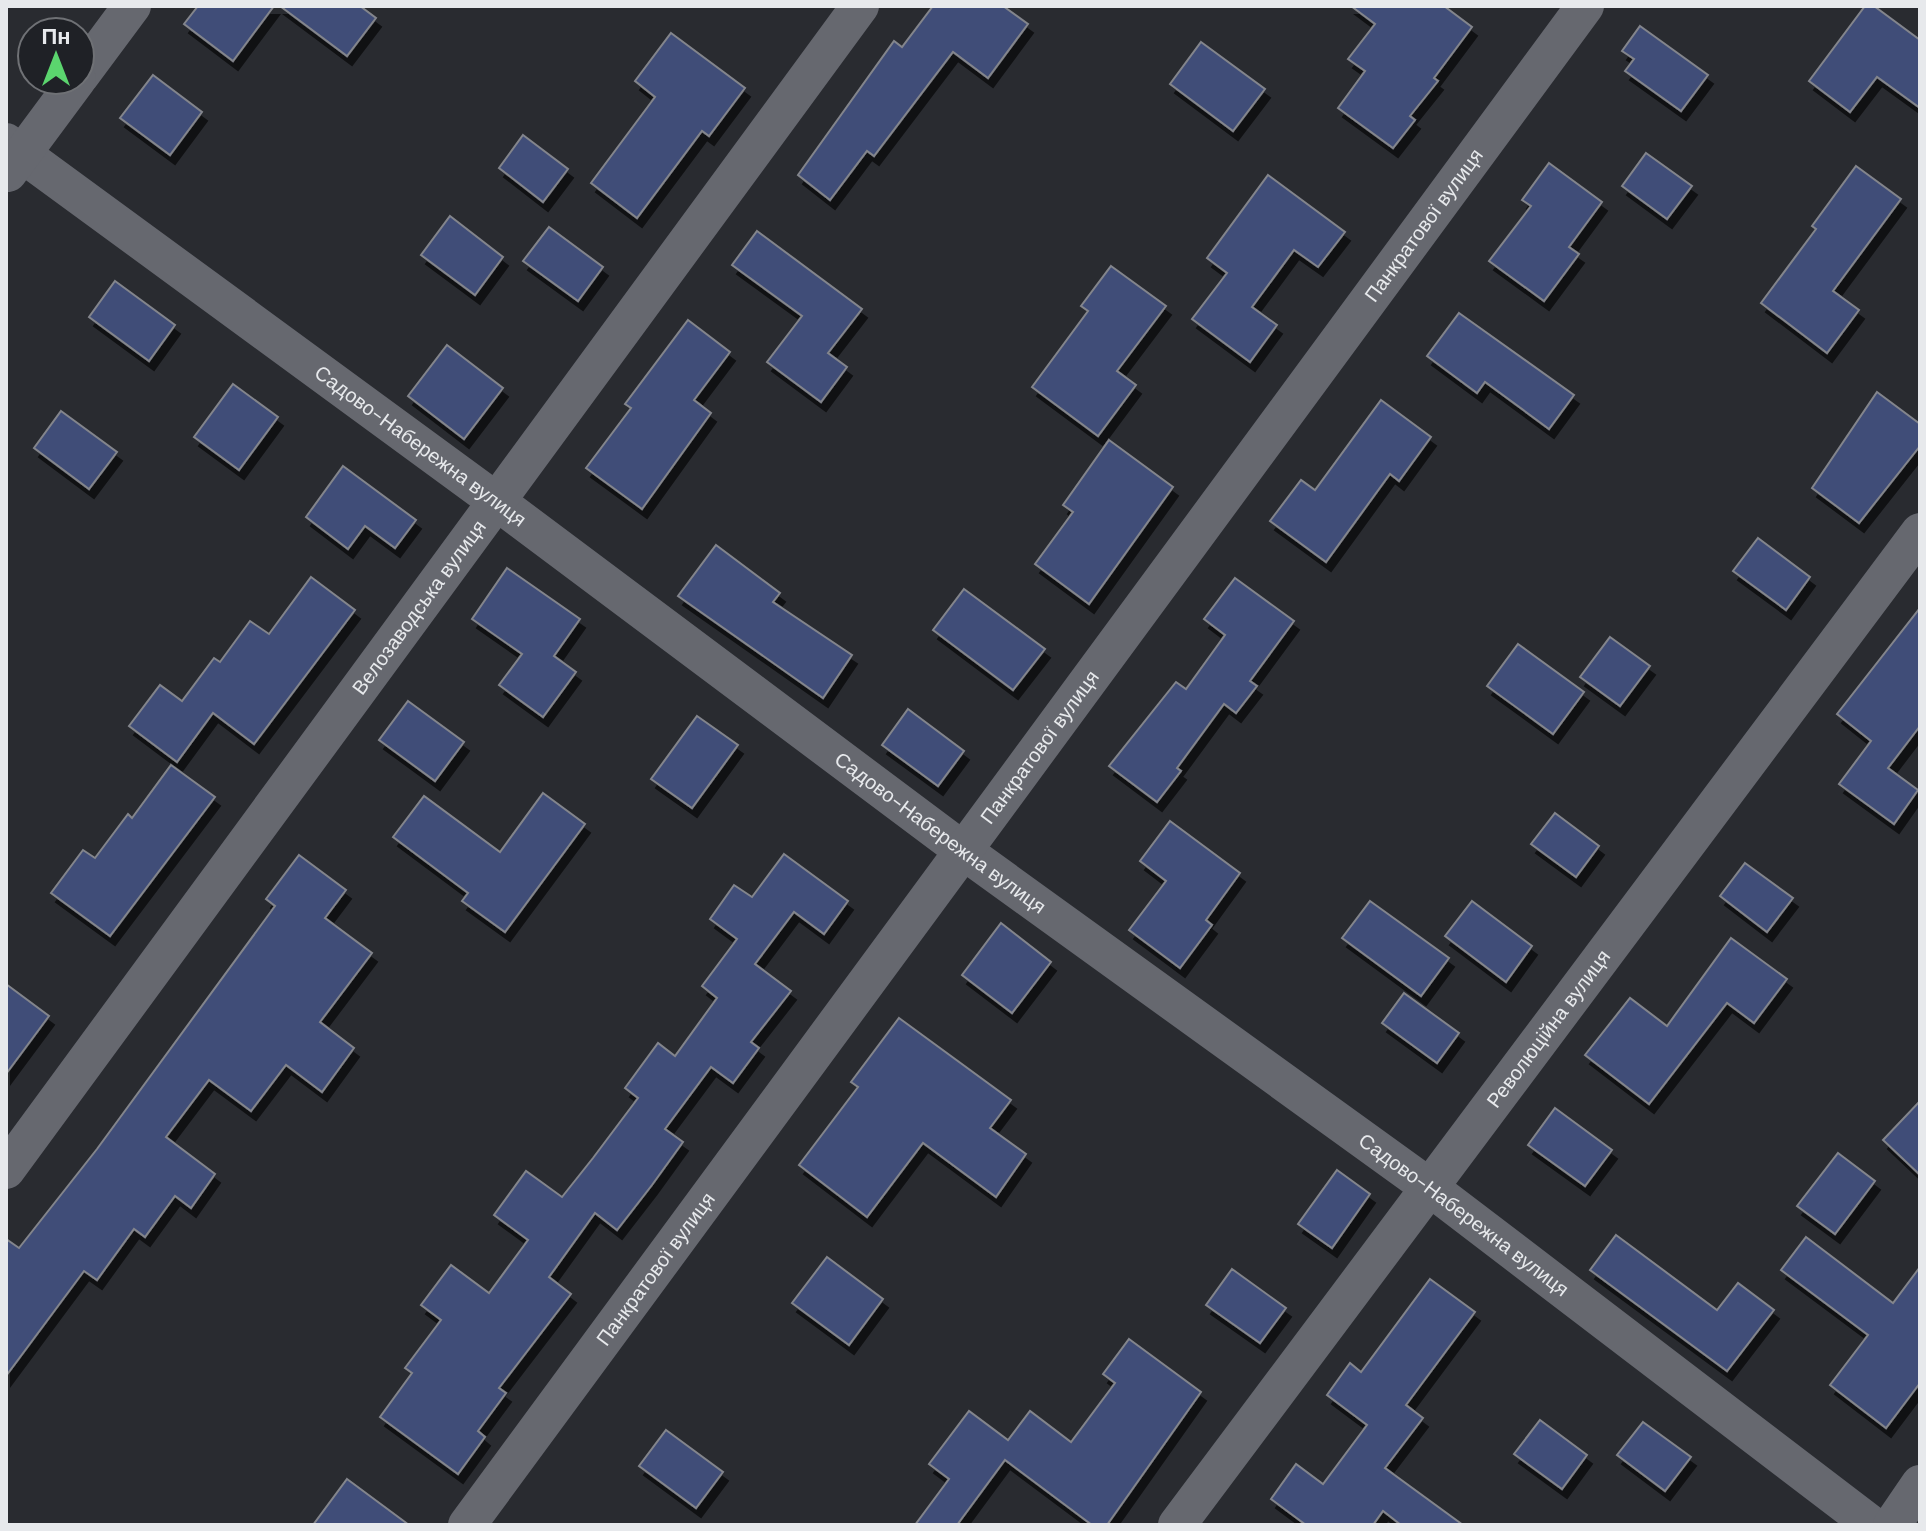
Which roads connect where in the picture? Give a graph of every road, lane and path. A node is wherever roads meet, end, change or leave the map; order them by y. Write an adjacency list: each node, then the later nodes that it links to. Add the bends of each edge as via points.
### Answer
1 (132, 6): 4 (street)
2 (860, 6): 7 (street, Велозаводська вулиця)
3 (1585, 6): 9 (street, Панкратової вулиця)
4 (96, 54)
5 (63, 96): 6 (street)
6 (11, 157): 7 (street, Садово-Набережна вулиця)
7 (496, 501): 9 (street, Садово-Набережна вулиця); 10 (street, Велозаводська вулиця)
8 (1920, 532): 11 (street, Революційна вулиця)
9 (965, 852): 11 (street, Садово-Набережна вулиця); 13 (street, Панкратової вулиця)
10 (6, 1170)
11 (1429, 1187): 14 (street, Революційна вулиця); 15 (street, Садово-Набережна вулиця)
12 (1920, 1484): 16 (street)
13 (467, 1525)
14 (1177, 1525)
15 (1872, 1525)
16 (1892, 1525)

